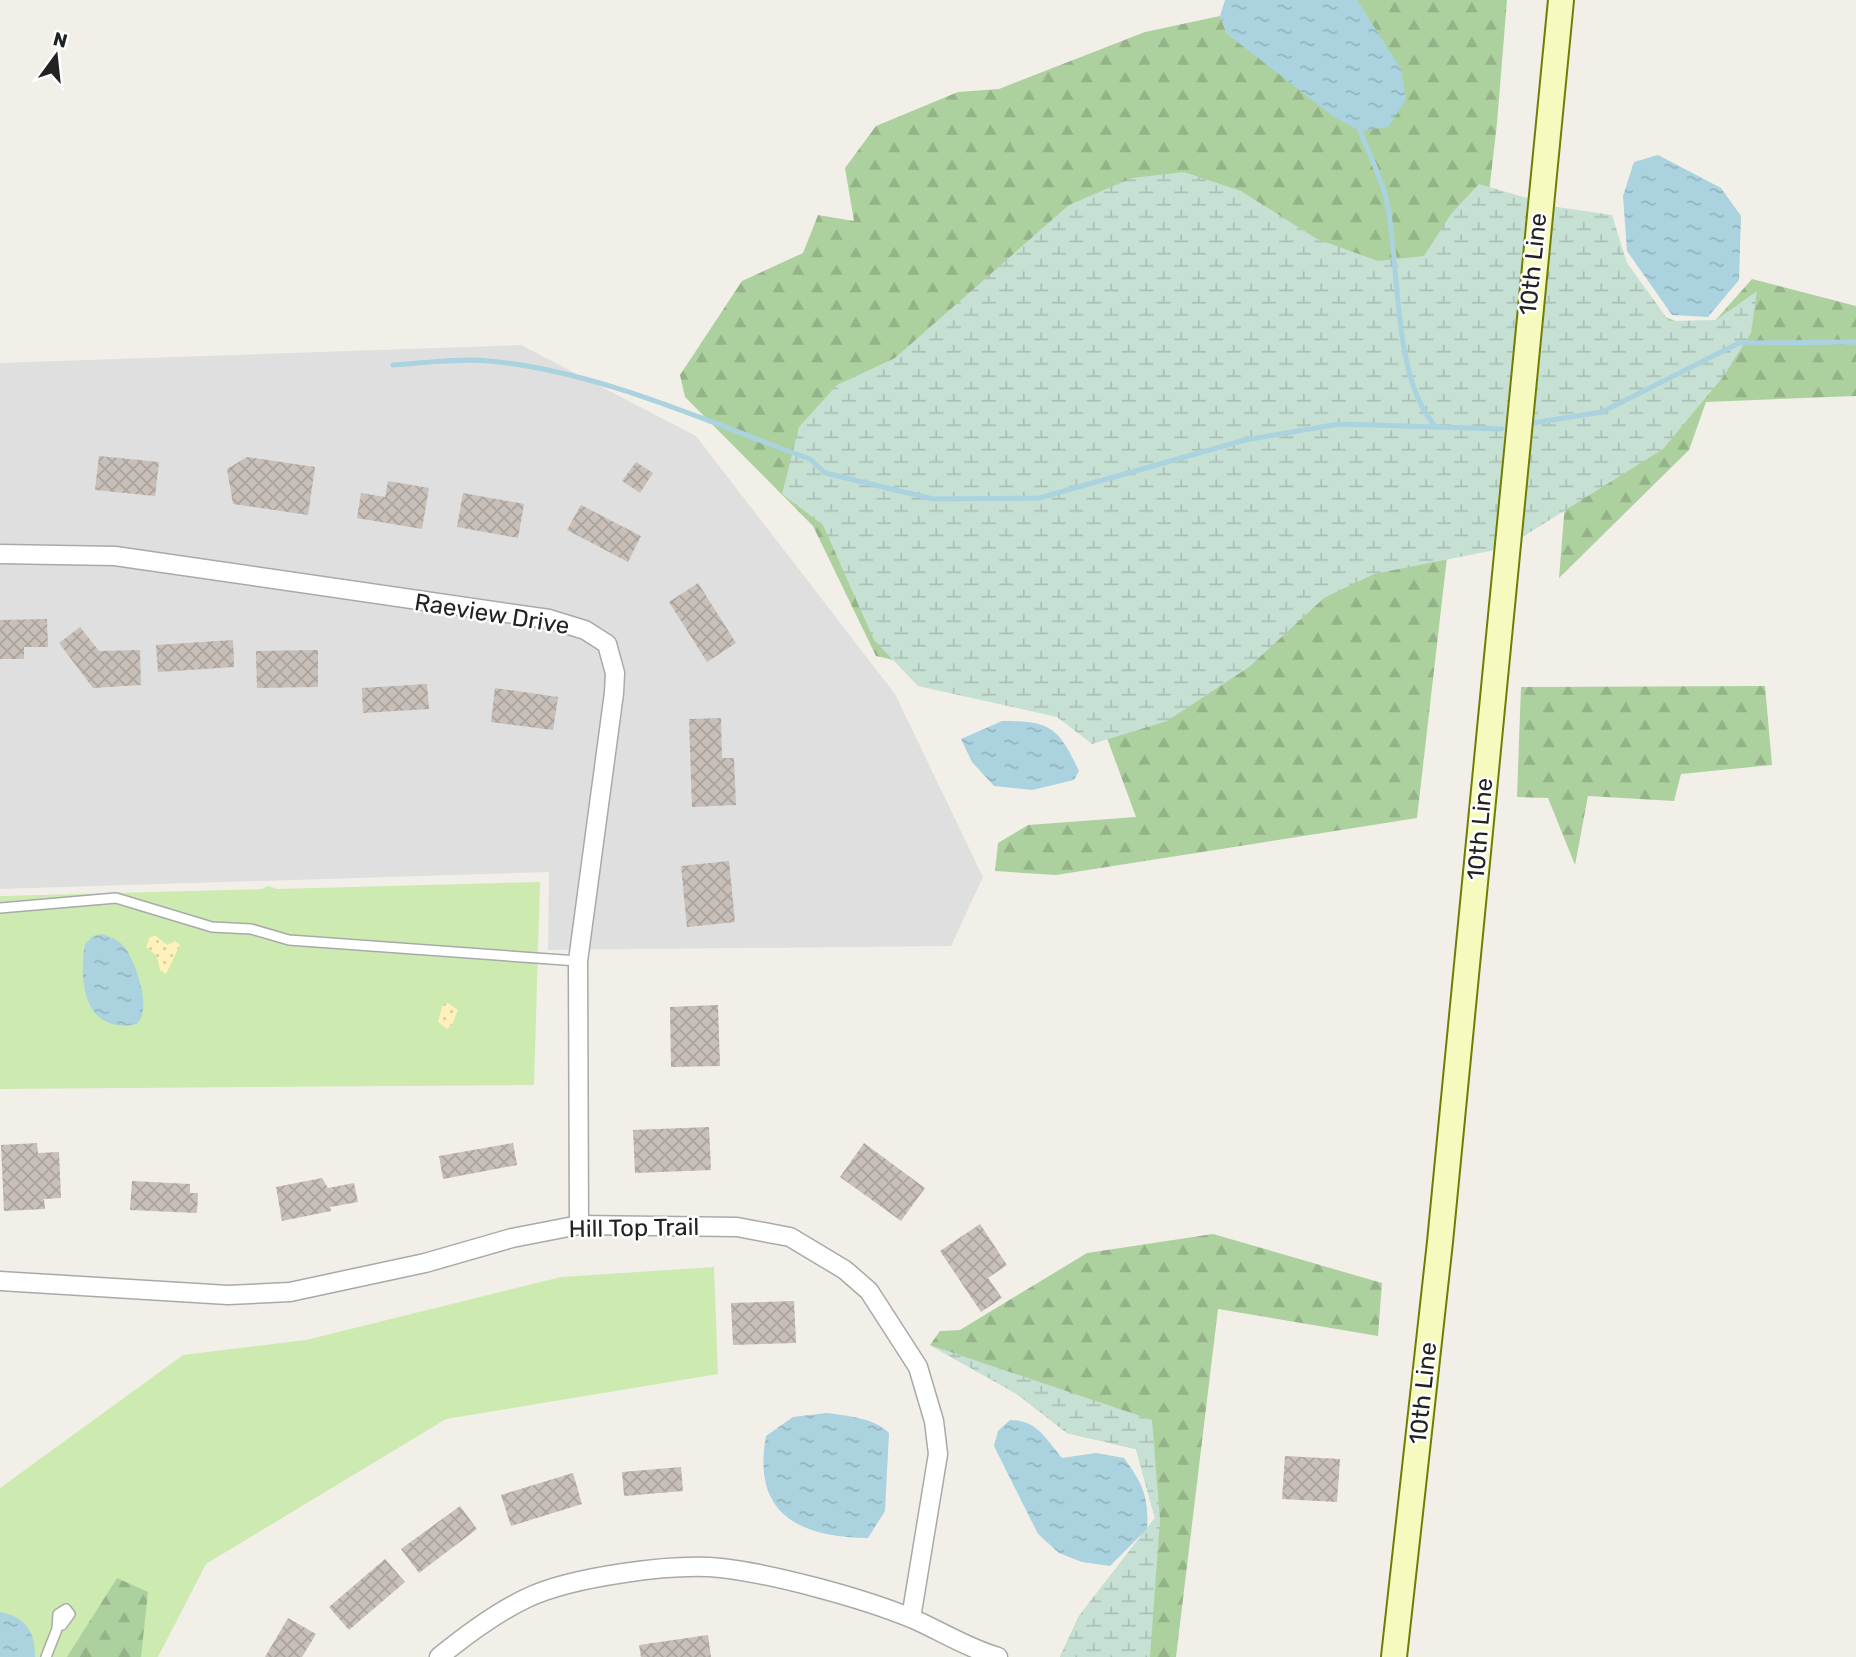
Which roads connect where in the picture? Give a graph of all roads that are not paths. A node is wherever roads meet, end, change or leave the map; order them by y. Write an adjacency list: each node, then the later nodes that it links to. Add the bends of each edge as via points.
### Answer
1 (1561, 0): 12 (main road, 10th Line, via 1443,1215)
2 (0, 554): 4 (street, Raeview Drive, via 115,556 549,619 585,630 607,644 615,673 614,693)
3 (0, 908): 4 (lane, via 116,898 212,927 250,929 289,940)
4 (578, 961): 5 (street, Raeview Drive)
5 (579, 1226): 6 (street, Hill Top Trail, via 289,1292 228,1295); 7 (street, Hill Top Trail, via 737,1227 790,1237 845,1270 869,1291 918,1367 934,1422 938,1454)
6 (0, 1281)
7 (911, 1618): 10 (street, via 787,1582 721,1568 682,1568 578,1582 529,1597 473,1629); 11 (street, via 968,1648)
8 (62, 1625): 9 (lane, via 70,1614 66,1609 58,1614)
9 (46, 1657)
10 (439, 1657)
11 (998, 1657)
12 (1394, 1657)

